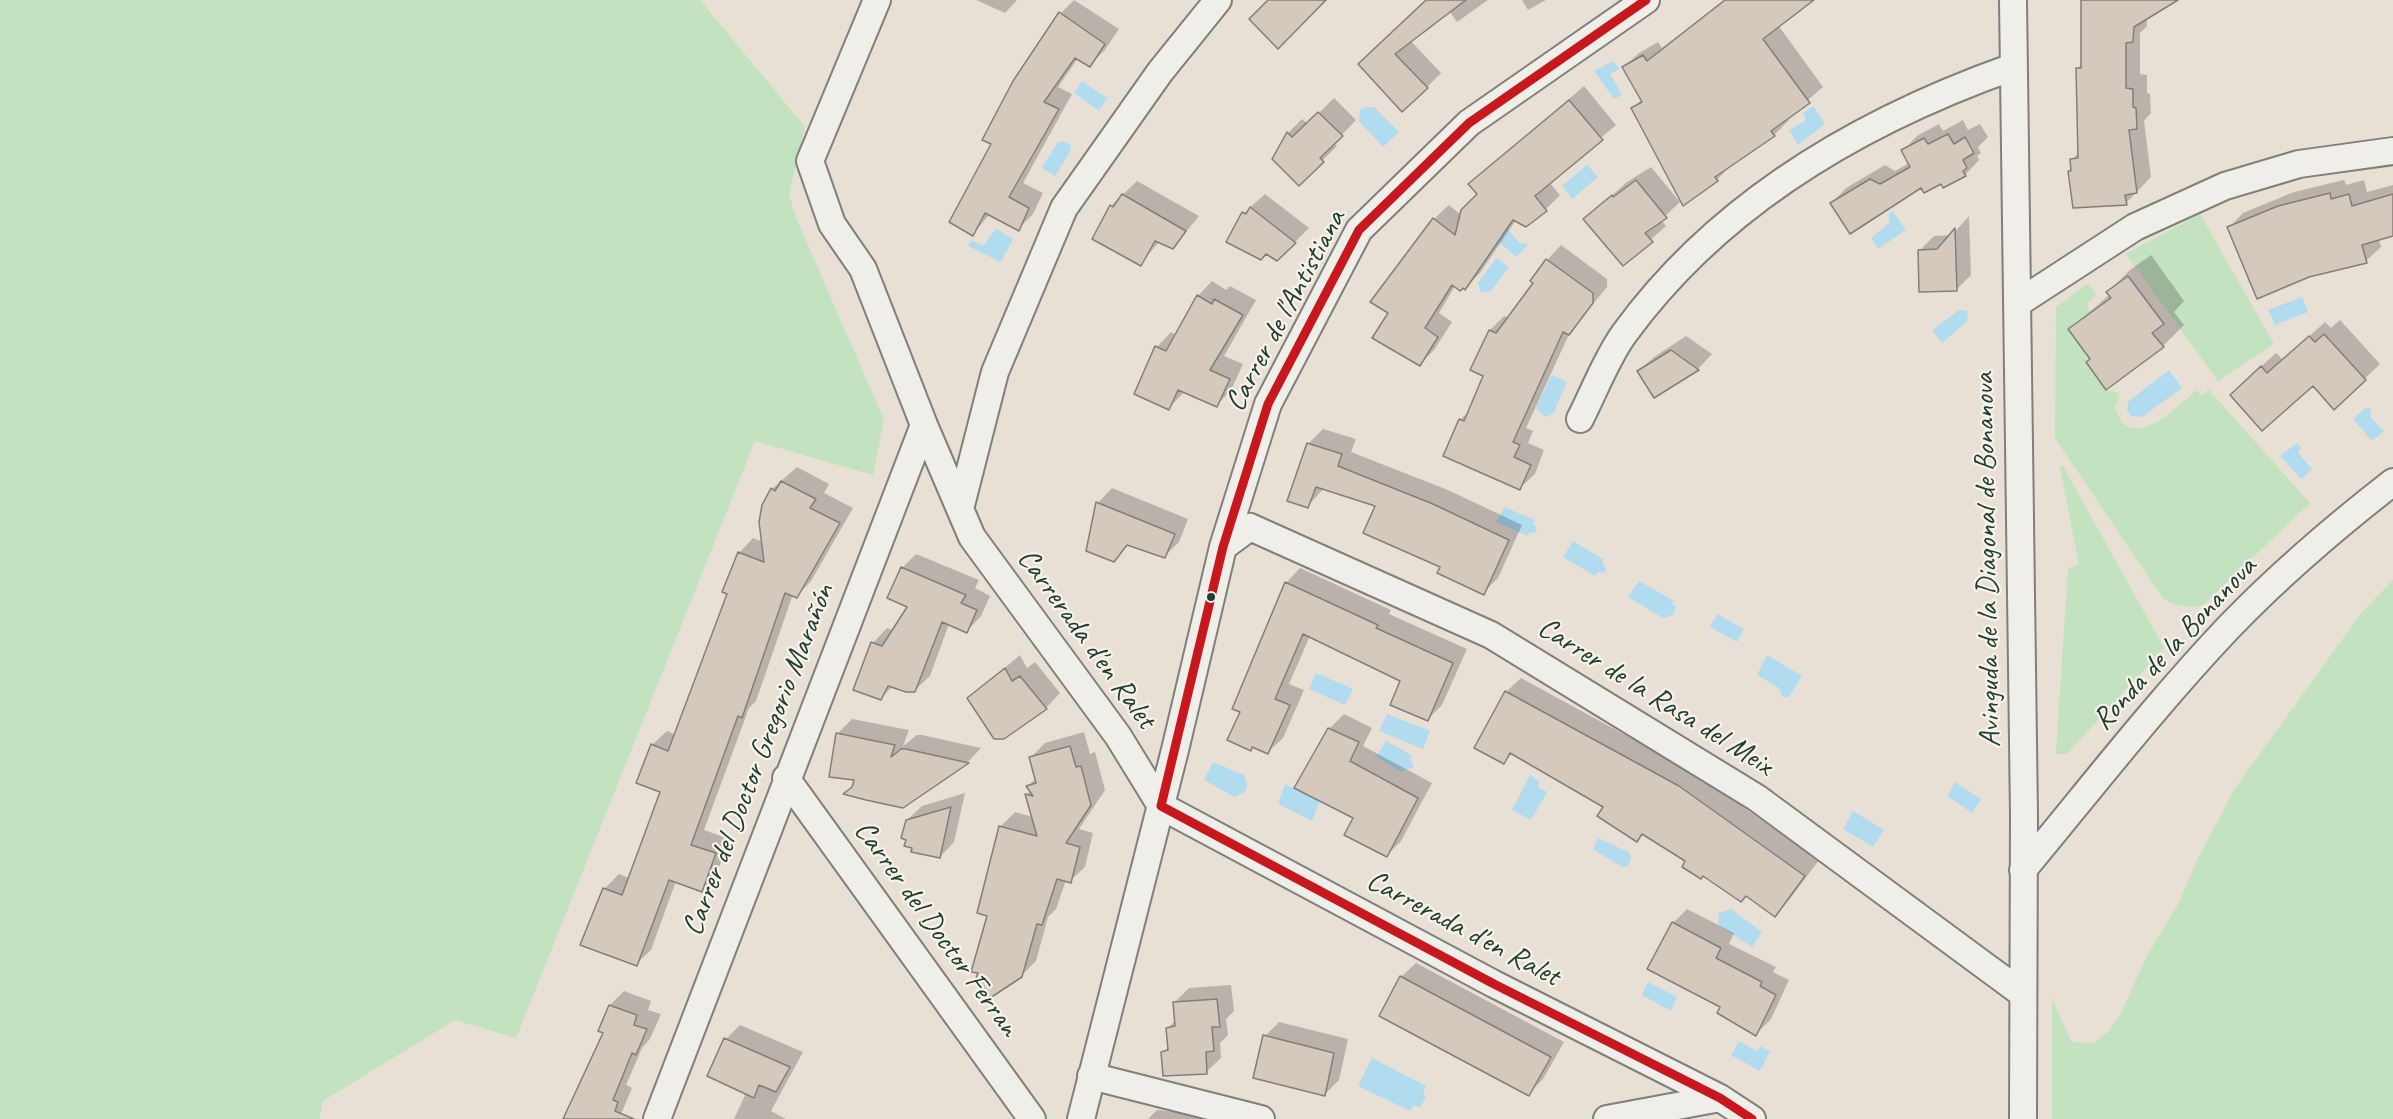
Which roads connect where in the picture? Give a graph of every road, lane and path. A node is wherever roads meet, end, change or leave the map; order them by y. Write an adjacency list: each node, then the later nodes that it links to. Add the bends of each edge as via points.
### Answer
1 (877, 0): 9 (street, Carrerada d'en Ralet, via 810,161 832,224 863,269)
2 (1218, 0): 12 (street, via 1160,72 1064,208 995,372)
3 (1647, 0): 11 (street, Carrer de l'Antistiana, via 1469,123 1359,230 1268,404)
4 (2013, 0): 5 (street, Avinguda de la Diagonal de Bonanova)
5 (2013, 67): 7 (street, Avinguda de la Diagonal de Bonanova); 8 (street, via 1963,85 1850,138 1767,190 1682,264 1623,336)
6 (2393, 152): 7 (street, via 2299,164 2225,186 2135,227)
7 (2018, 303): 17 (street, Avinguda de la Diagonal de Bonanova)
8 (1580, 419)
9 (924, 425): 12 (street, Carrerada d'en Ralet); 15 (street, Carrer del Doctor Gregorio Marañón)
10 (2393, 482): 17 (street, Ronda de la Bonanova, via 2329,531 2231,625)
11 (1239, 495): 13 (street); 14 (street, Carrer de l'Antistiana)
12 (960, 509): 16 (street, Carrerada d'en Ralet, via 972,537 1118,736)
13 (1250, 527): 14 (street); 18 (street, Carrer de la Rasa del Meix, via 1501,641 1757,798)
14 (1223, 548): 16 (street, Carrer de l'Antistiana)
15 (786, 778): 21 (street, Carrer del Doctor Gregorio Marañón); 22 (street, Carrer del Doctor Ferran)
16 (1161, 806): 19 (street, Carrer de l'Antistiana); 20 (street, Carrerada d'en Ralet, via 1494,984)
17 (2023, 870): 18 (street, Avinguda de la Diagonal de Bonanova)
18 (2023, 994): 27 (street, Avinguda de la Diagonal de Bonanova)
19 (1091, 1076): 23 (street, Carrer de l'Antistiana); 24 (street)
20 (1720, 1098): 25 (street); 26 (street, Carrerada d'en Ralet)
21 (657, 1119)
22 (1032, 1119)
23 (1081, 1119)
24 (1261, 1119)
25 (1607, 1119)
26 (1752, 1119)
27 (2023, 1119)

